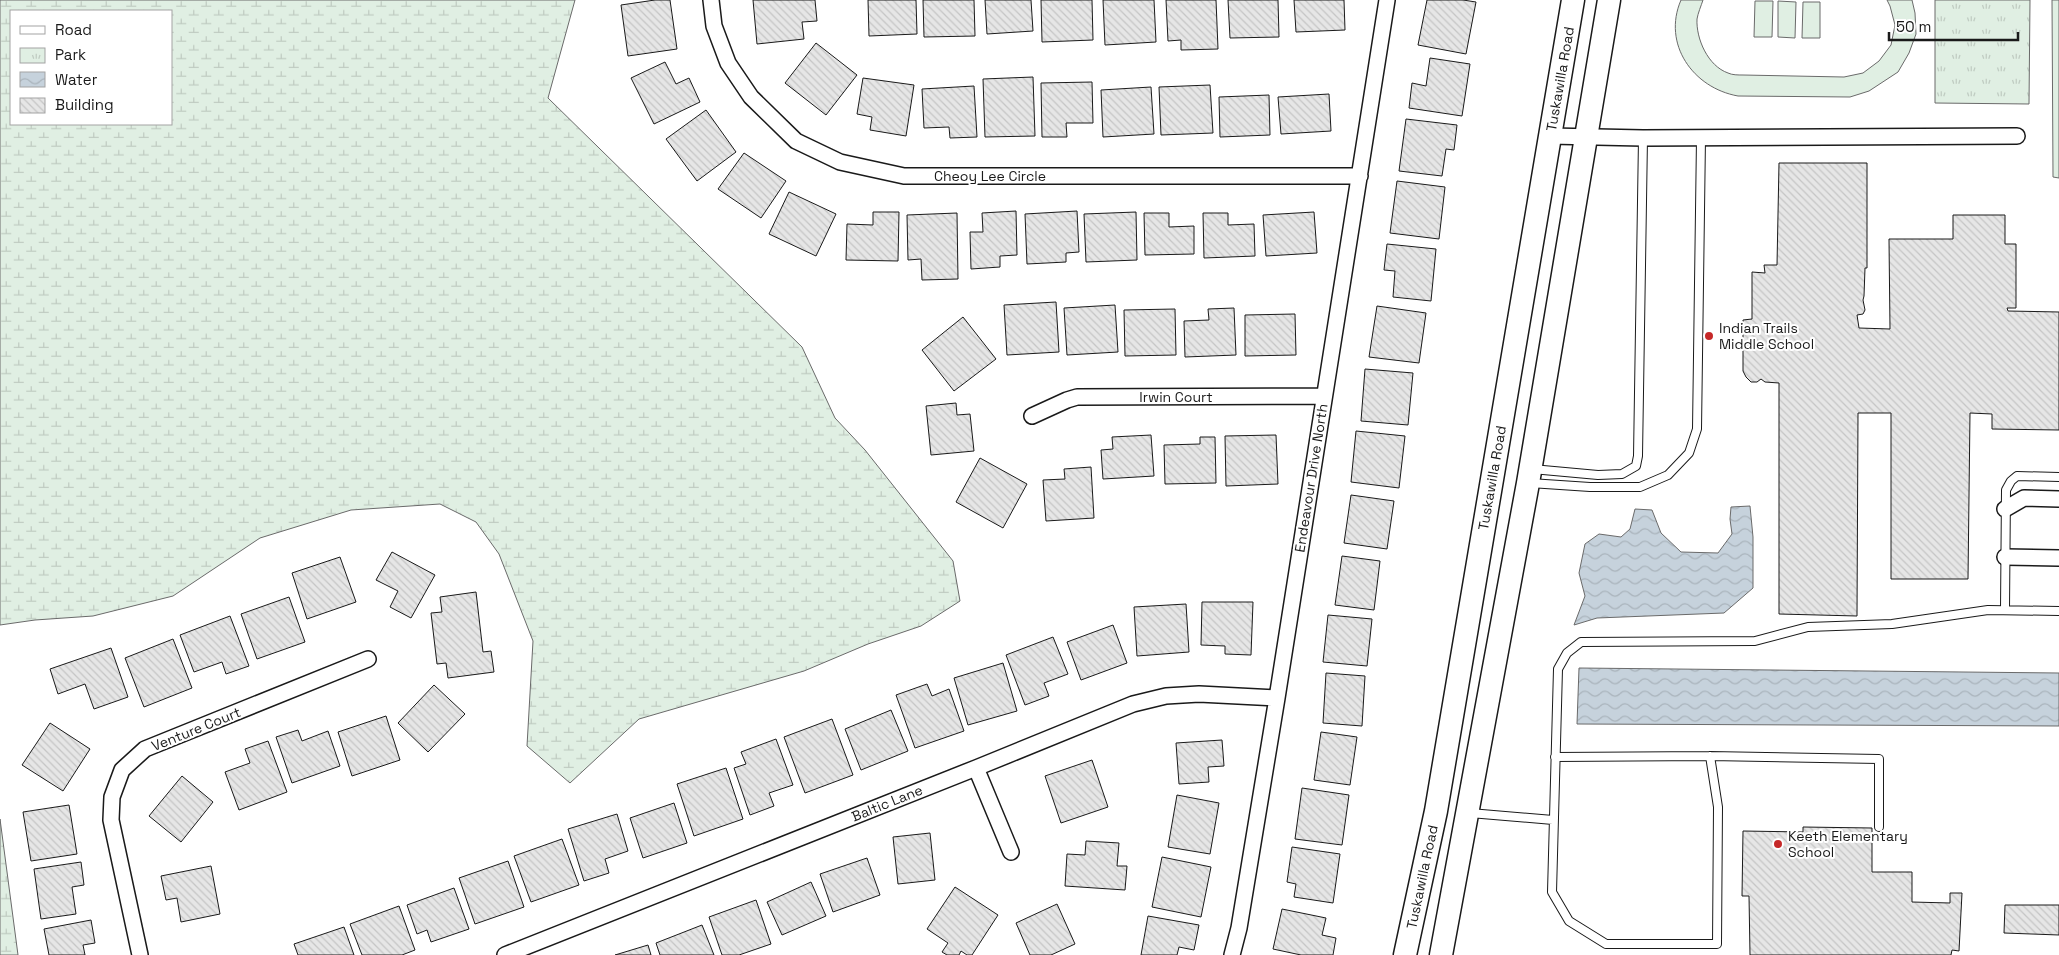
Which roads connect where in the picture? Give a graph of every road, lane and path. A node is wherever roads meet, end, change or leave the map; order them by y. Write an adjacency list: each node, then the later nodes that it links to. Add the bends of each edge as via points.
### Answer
1 (711, 0): 10 (street, Cheoy Lee Circle, via 714,26 728,63 751,97 796,140 840,162 904,176)
2 (1387, 0): 10 (street, Endeavour Drive North)
3 (1573, 0): 5 (main road, Tuskawilla Road)
4 (1609, 0): 7 (main road)
5 (1550, 136): 7 (street); 26 (main road, Tuskawilla Road)
6 (2017, 136): 9 (street)
7 (1587, 137): 8 (street); 13 (main road)
8 (1643, 138): 9 (street); 13 (lane, via 1636,466 1622,474)
9 (1701, 138): 13 (lane, via 1697,429 1689,454 1668,475 1640,487 1590,487)
10 (1360, 176): 11 (street, Endeavour Drive North)
11 (1324, 396): 12 (street, Irwin Court, via 1078,397); 22 (street, Endeavour Drive North)
12 (1032, 416)
13 (1529, 476): 27 (main road)
14 (2059, 477): 16 (lane, via 2017,476 2006,490)
15 (2059, 499): 16 (street, via 2024,498)
16 (2005, 509): 17 (lane)
17 (2005, 557): 18 (street); 19 (lane)
18 (2059, 558)
19 (2005, 610): 20 (lane); 24 (lane, via 1892,624 1808,627 1755,642 1581,642 1567,653 1558,669)
20 (2059, 611)
21 (368, 659): 31 (street, Venture Court, via 145,749 122,770 112,797 112,820)
22 (1277, 698): 25 (street, Baltic Lane, via 1199,694 1166,696 1133,704); 33 (street, Endeavour Drive North)
23 (1710, 756): 24 (lane); 28 (lane, via 1718,807 1717,944 1606,944 1569,921 1552,892); 29 (lane, via 1879,759)
24 (1555, 757): 28 (lane)
25 (976, 768): 30 (street); 32 (street, Baltic Lane)
26 (1436, 811): 27 (main road); 34 (main road, Tuskawilla Road)
27 (1468, 813): 28 (lane); 35 (main road)
28 (1553, 820)
29 (1878, 827)
30 (1011, 852)
31 (140, 955)
32 (505, 955)
33 (1232, 955)
34 (1405, 955)
35 (1441, 955)

